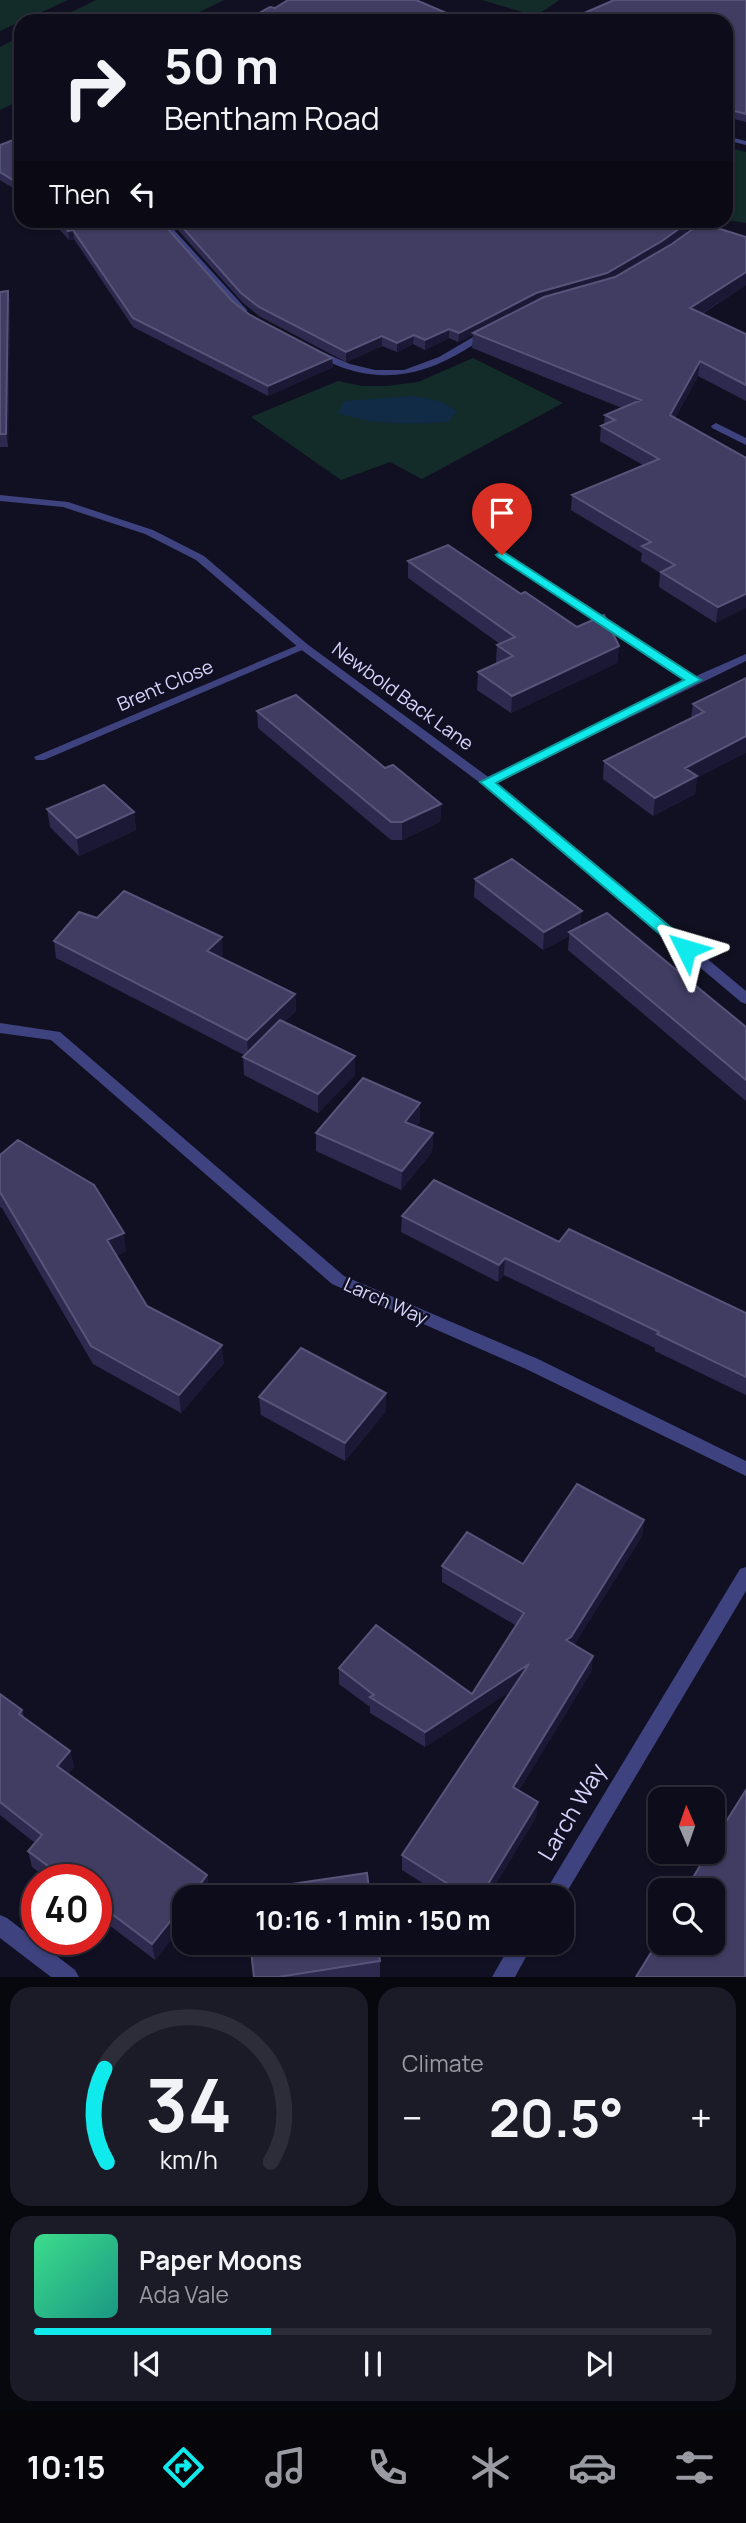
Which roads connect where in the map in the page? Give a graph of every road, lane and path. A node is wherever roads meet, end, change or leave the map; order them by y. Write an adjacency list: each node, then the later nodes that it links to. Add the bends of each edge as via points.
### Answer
1 (167, 228): 6 (street)
2 (700, 228): 5 (street)
3 (707, 228): 4 (street)
4 (721, 231)
5 (693, 233)
6 (255, 320)
7 (494, 329): 8 (street, via 437,362 400,374 346,368)
8 (312, 350)
9 (716, 426): 10 (street)
10 (746, 442)
11 (0, 498): 13 (street, Newbold Back Lane, via 64,504 149,532 200,558)
12 (502, 555): 15 (street)
13 (303, 646): 16 (street, Brent Close); 17 (street, Newbold Back Lane)
14 (746, 657): 15 (street)
15 (694, 680): 17 (street)
16 (40, 757)
17 (487, 782): 18 (street, Newbold Back Lane)
18 (746, 999)
19 (0, 1028): 20 (street, Larch Way, via 55,1036 338,1280 532,1364)
20 (746, 1469)
21 (746, 1575): 22 (street, Larch Way)
22 (559, 1885)
23 (0, 1925): 25 (street)
24 (516, 1955): 26 (street)
25 (68, 1977)
26 (503, 1977)

